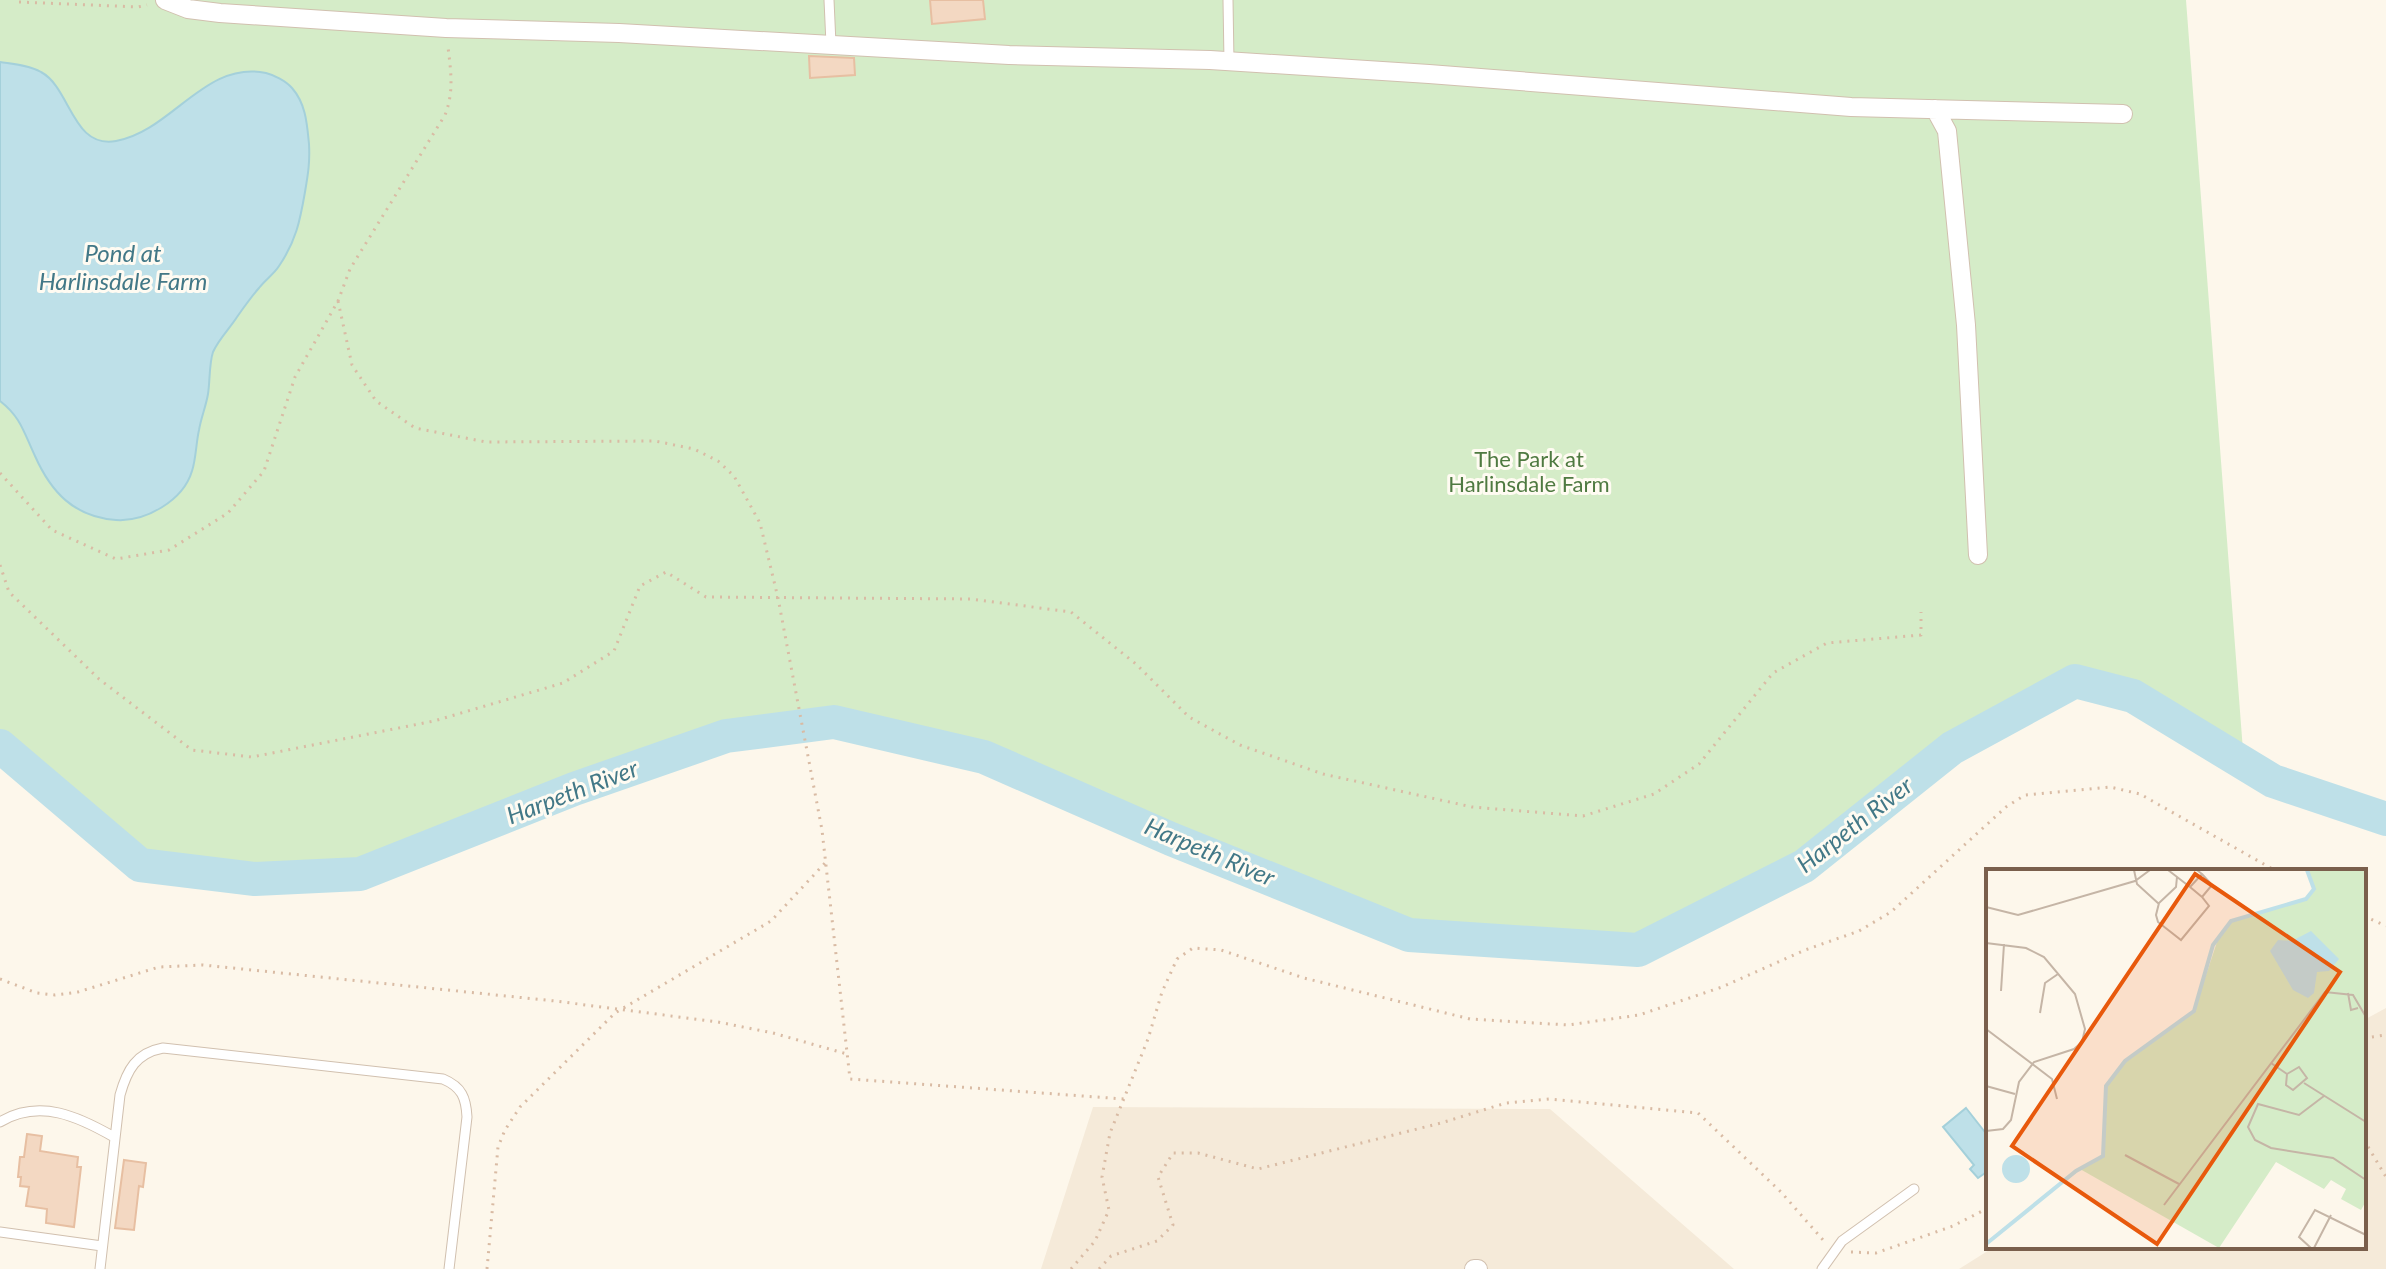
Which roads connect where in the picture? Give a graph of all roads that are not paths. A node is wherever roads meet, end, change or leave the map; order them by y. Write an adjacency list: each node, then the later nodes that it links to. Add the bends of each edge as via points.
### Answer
1 (829, 0): 4 (lane)
2 (1228, 0): 5 (lane)
3 (166, 1): 4 (street, via 198,11 446,28)
4 (831, 44): 5 (street)
5 (1229, 62): 6 (street)
6 (1935, 109): 7 (street); 8 (street, via 1947,131 1966,325)
7 (2123, 114)
8 (1978, 555)
9 (0, 1122): 10 (lane, via 28,1112 56,1112 78,1117)
10 (114, 1137): 13 (lane); 15 (lane, via 130,1067 163,1048 448,1081 463,1093 467,1117)
11 (1914, 1189): 16 (lane, via 1842,1241)
12 (0, 1232): 13 (lane)
13 (102, 1246): 14 (lane)
14 (100, 1269)
15 (449, 1269)
16 (1822, 1269)

